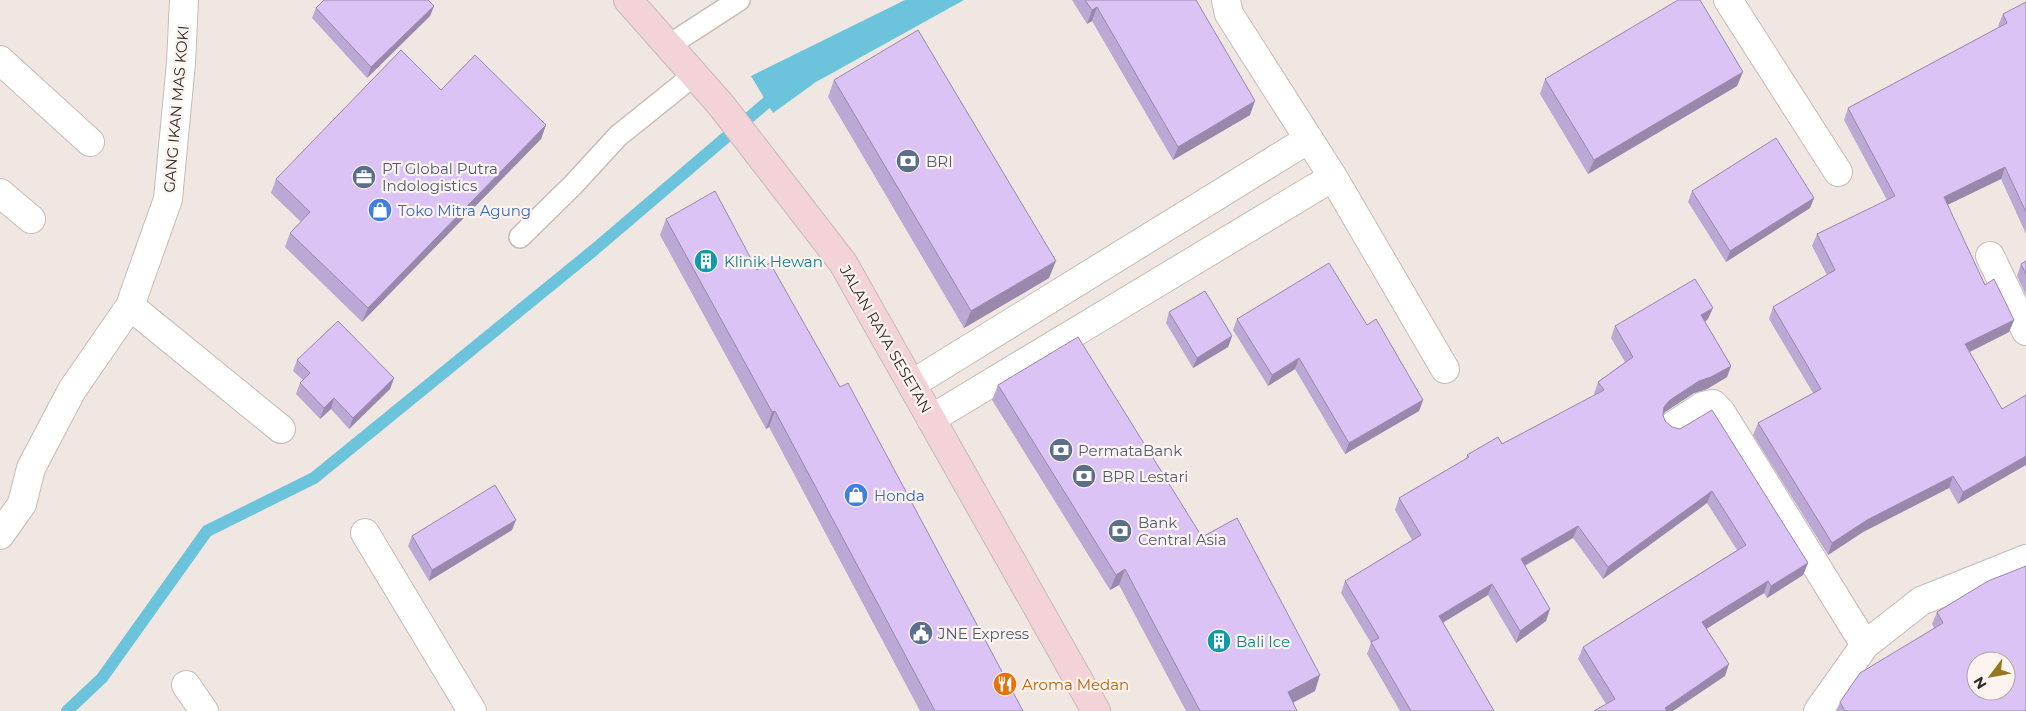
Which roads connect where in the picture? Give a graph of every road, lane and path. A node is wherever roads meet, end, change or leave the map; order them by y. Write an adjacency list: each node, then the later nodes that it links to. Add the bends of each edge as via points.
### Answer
1 (184, 0): 17 (street, GANG IKAN MAS KOKI, via 168,199)
2 (628, 0): 6 (main road, JALAN RAYA SESETAN)
3 (739, 0): 6 (lane)
4 (1226, 0): 9 (street, via 1229,14)
5 (1728, 0): 11 (street)
6 (668, 46): 8 (main road, JALAN RAYA SESETAN)
7 (0, 60): 10 (street)
8 (694, 75): 15 (lane, via 618,136); 20 (main road, JALAN RAYA SESETAN, via 843,262)
9 (1308, 140): 12 (street); 20 (street)
10 (90, 142)
11 (1838, 172)
12 (1333, 177): 19 (street); 21 (street)
13 (0, 192): 14 (street)
14 (31, 219)
15 (520, 237)
16 (1990, 256): 18 (street)
17 (130, 306): 23 (street); 25 (street, GANG IKAN MAS KOKI, via 72,390 31,468 22,504)
18 (2026, 331)
19 (1445, 369)
20 (912, 384): 21 (main road, JALAN RAYA SESETAN)
21 (931, 419): 31 (main road, JALAN RAYA SESETAN)
22 (1674, 425): 27 (street, via 1703,406 1714,404 1721,412)
23 (281, 430)
24 (364, 533): 30 (street)
25 (0, 536)
26 (2026, 559): 27 (street, via 1921,601)
27 (1865, 645): 32 (street)
28 (186, 685): 29 (street)
29 (204, 711)
30 (472, 711)
31 (1096, 711)
32 (1818, 711)

